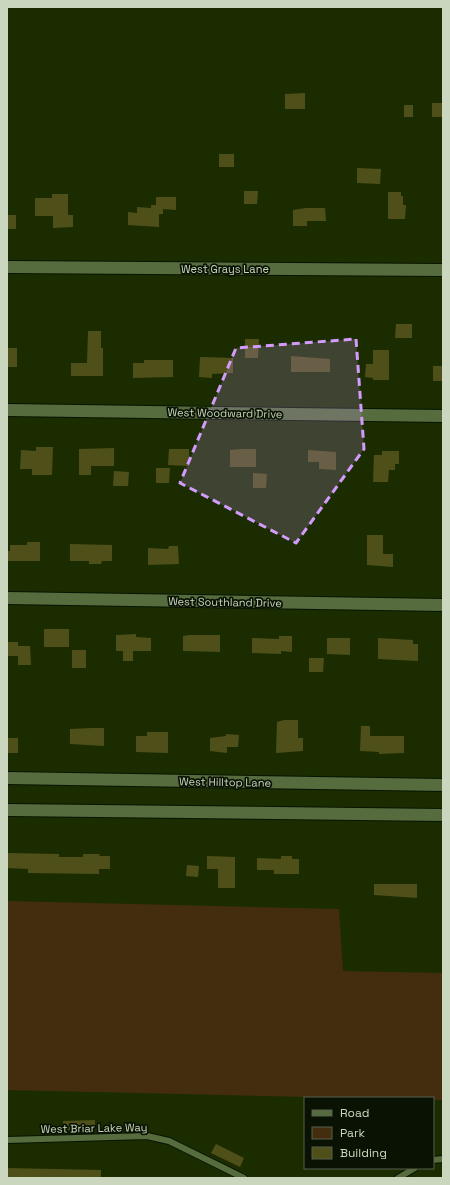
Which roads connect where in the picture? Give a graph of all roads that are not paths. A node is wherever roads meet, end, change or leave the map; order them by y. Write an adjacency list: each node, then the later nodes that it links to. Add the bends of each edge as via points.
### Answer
1 (7, 267): 2 (street, West Grays Lane)
2 (443, 270)
3 (7, 410): 4 (street, West Woodward Drive)
4 (443, 416)
5 (7, 598): 6 (street, West Southland Drive)
6 (443, 605)
7 (7, 778): 8 (street, West Hilltop Lane)
8 (443, 785)
9 (7, 810): 10 (street)
10 (443, 815)
11 (7, 1140): 13 (lane, West Briar Lake Way, via 147,1136 169,1141)
12 (413, 1169): 14 (lane)
13 (244, 1178)
14 (398, 1178)

